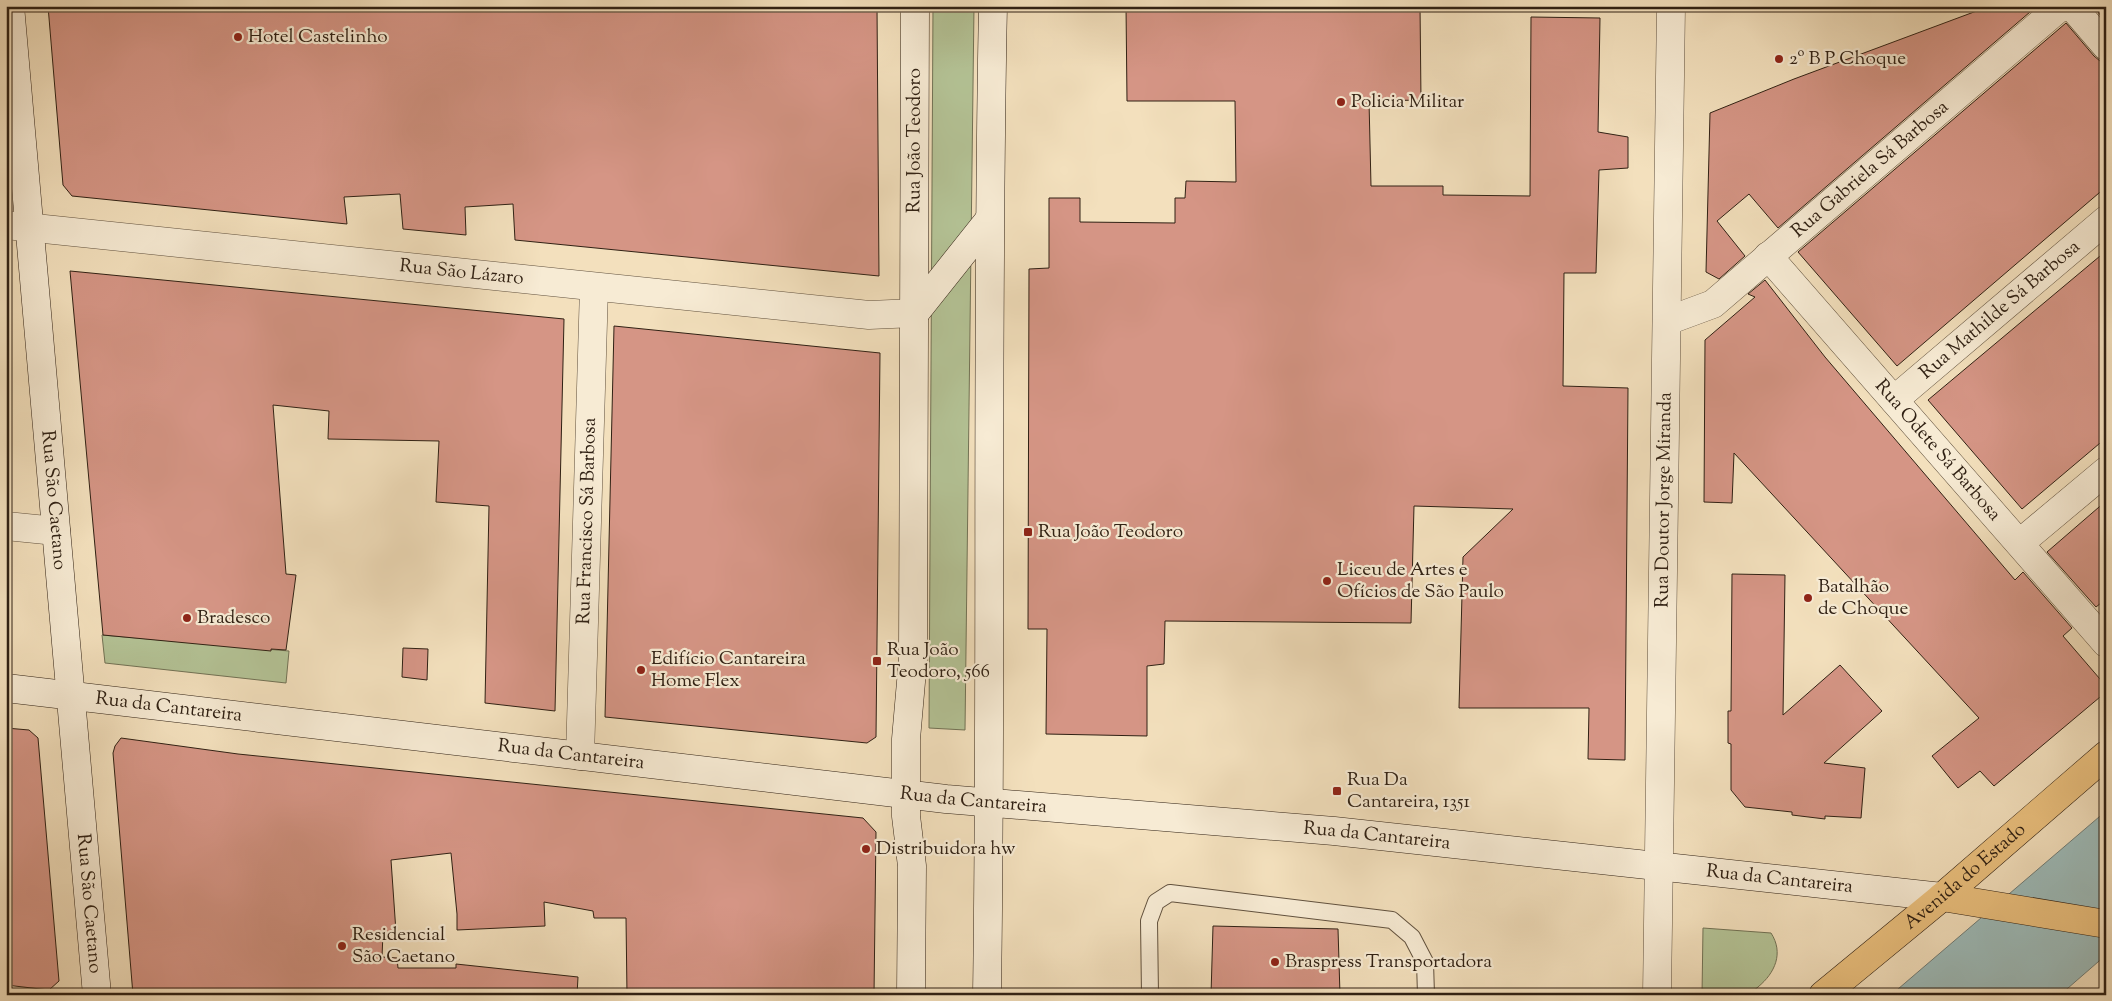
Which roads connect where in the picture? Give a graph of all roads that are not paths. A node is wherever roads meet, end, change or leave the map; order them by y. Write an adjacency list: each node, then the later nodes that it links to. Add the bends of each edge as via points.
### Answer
1 (10, 6): 9 (street, Rua São Caetano)
2 (915, 6): 12 (street, Rua João Teodoro)
3 (993, 6): 7 (street)
4 (1671, 6): 13 (street, Rua Doutor Jorge Miranda)
5 (2066, 6): 6 (street, via 2076,11); 10 (street, Rua Gabriela Sá Barbosa, via 2054,11)
6 (2106, 46)
7 (989, 220): 12 (street); 25 (street)
8 (2106, 220): 14 (street, Rua Mathilde Sá Barbosa)
9 (18, 226): 11 (street, Rua São Lázaro); 17 (street, Rua São Caetano)
10 (1768, 256): 13 (street, Rua Gabriela Sá Barbosa, via 1713,304); 14 (street, Rua Odete Sá Barbosa)
11 (594, 288): 12 (street, Rua São Lázaro, via 869,315); 23 (street, Rua Francisco Sá Barbosa)
12 (915, 313): 24 (street, Rua João Teodoro, via 913,659 906,739)
13 (1667, 320): 26 (street, Rua Doutor Jorge Miranda)
14 (1894, 400): 18 (street, Rua Odete Sá Barbosa)
15 (2106, 471): 18 (street)
16 (6, 526): 17 (street)
17 (56, 531): 21 (street, Rua São Caetano)
18 (2020, 543): 19 (street, Rua Odete Sá Barbosa)
19 (2106, 643)
20 (6, 688): 21 (street, Rua da Cantareira)
21 (70, 695): 23 (street, Rua da Cantareira); 29 (street, Rua São Caetano)
22 (2106, 754): 27 (main road, Avenida do Estado)
23 (580, 756): 24 (street, Rua da Cantareira)
24 (907, 794): 25 (street, Rua da Cantareira); 30 (street, Rua João Teodoro, via 906,816 912,866)
25 (989, 802): 26 (street, Rua da Cantareira, via 1334,831); 31 (street)
26 (1660, 866): 27 (street, Rua da Cantareira); 34 (street, Rua Doutor Jorge Miranda)
27 (1942, 897): 28 (main road); 35 (main road, Avenida do Estado)
28 (2106, 924)
29 (97, 995)
30 (911, 995)
31 (987, 995)
32 (1150, 995): 33 (lane, via 1149,921 1156,902 1170,893 1392,920 1412,937 1424,962)
33 (1426, 995)
34 (1657, 995)
35 (1823, 995)

